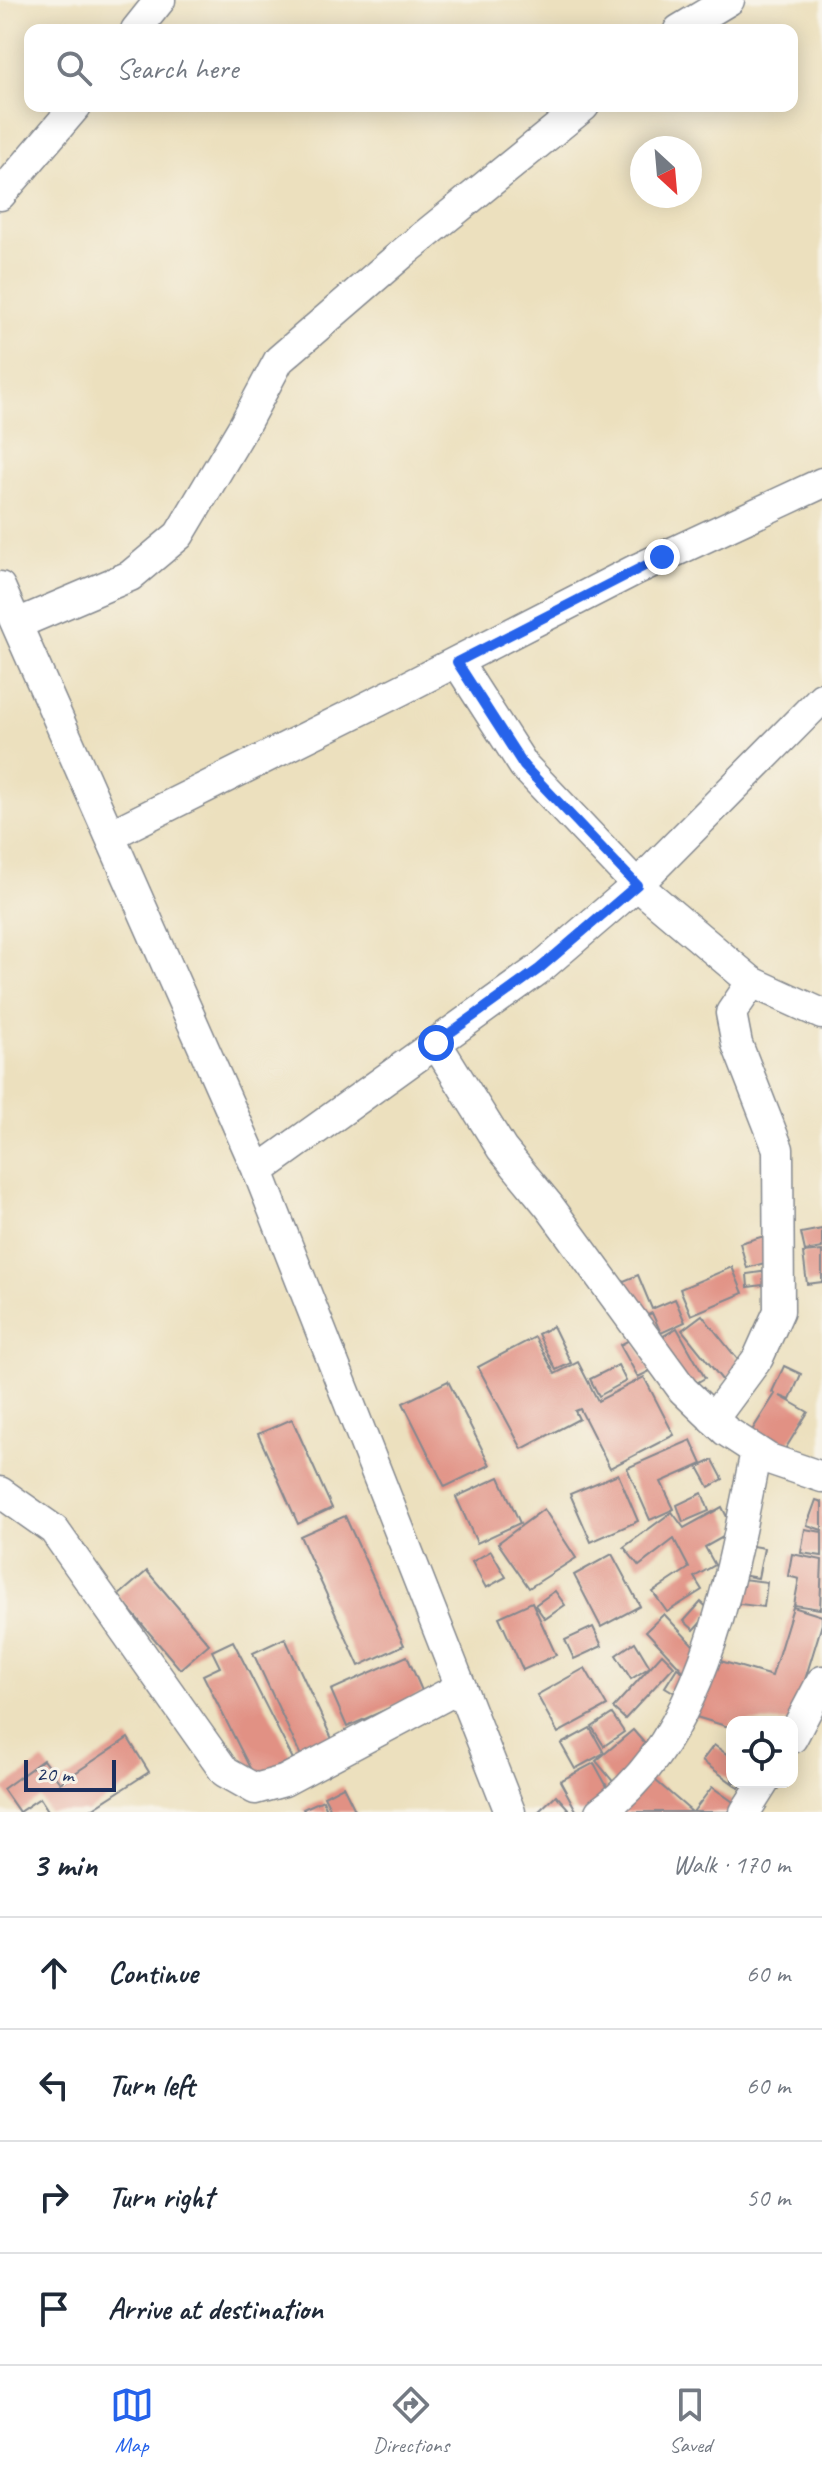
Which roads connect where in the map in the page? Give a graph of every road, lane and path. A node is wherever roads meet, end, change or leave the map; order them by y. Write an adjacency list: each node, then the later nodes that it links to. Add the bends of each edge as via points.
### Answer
1 (160, 0): 3 (street)
2 (729, 0): 4 (street)
3 (141, 24)
4 (689, 24)
5 (71, 112): 7 (street)
6 (577, 112): 10 (street, via 279,360 179,535 130,576)
7 (0, 195)
8 (822, 483): 11 (street, via 635,570)
9 (0, 587): 10 (street)
10 (17, 624): 13 (street)
11 (457, 662): 13 (street); 14 (street, via 524,766)
12 (822, 698): 14 (street)
13 (110, 835): 18 (street)
14 (637, 885): 15 (street); 17 (street, via 539,969)
15 (752, 982): 16 (street); 19 (street, via 731,1013 737,1044 778,1149 779,1311 758,1358)
16 (822, 1014)
17 (436, 1043): 18 (street); 19 (street, via 502,1149 683,1390)
18 (258, 1171): 24 (street)
19 (713, 1419): 20 (street)
20 (756, 1451): 21 (street); 28 (street, via 732,1571 685,1711 661,1752 619,1799)
21 (822, 1477)
22 (0, 1492): 24 (street, via 54,1530 225,1772 255,1789 284,1781)
23 (822, 1681): 25 (street)
24 (461, 1687): 27 (street)
25 (798, 1727)
26 (760, 1788): 29 (street)
27 (510, 1812)
28 (600, 1812)
29 (745, 1812)

